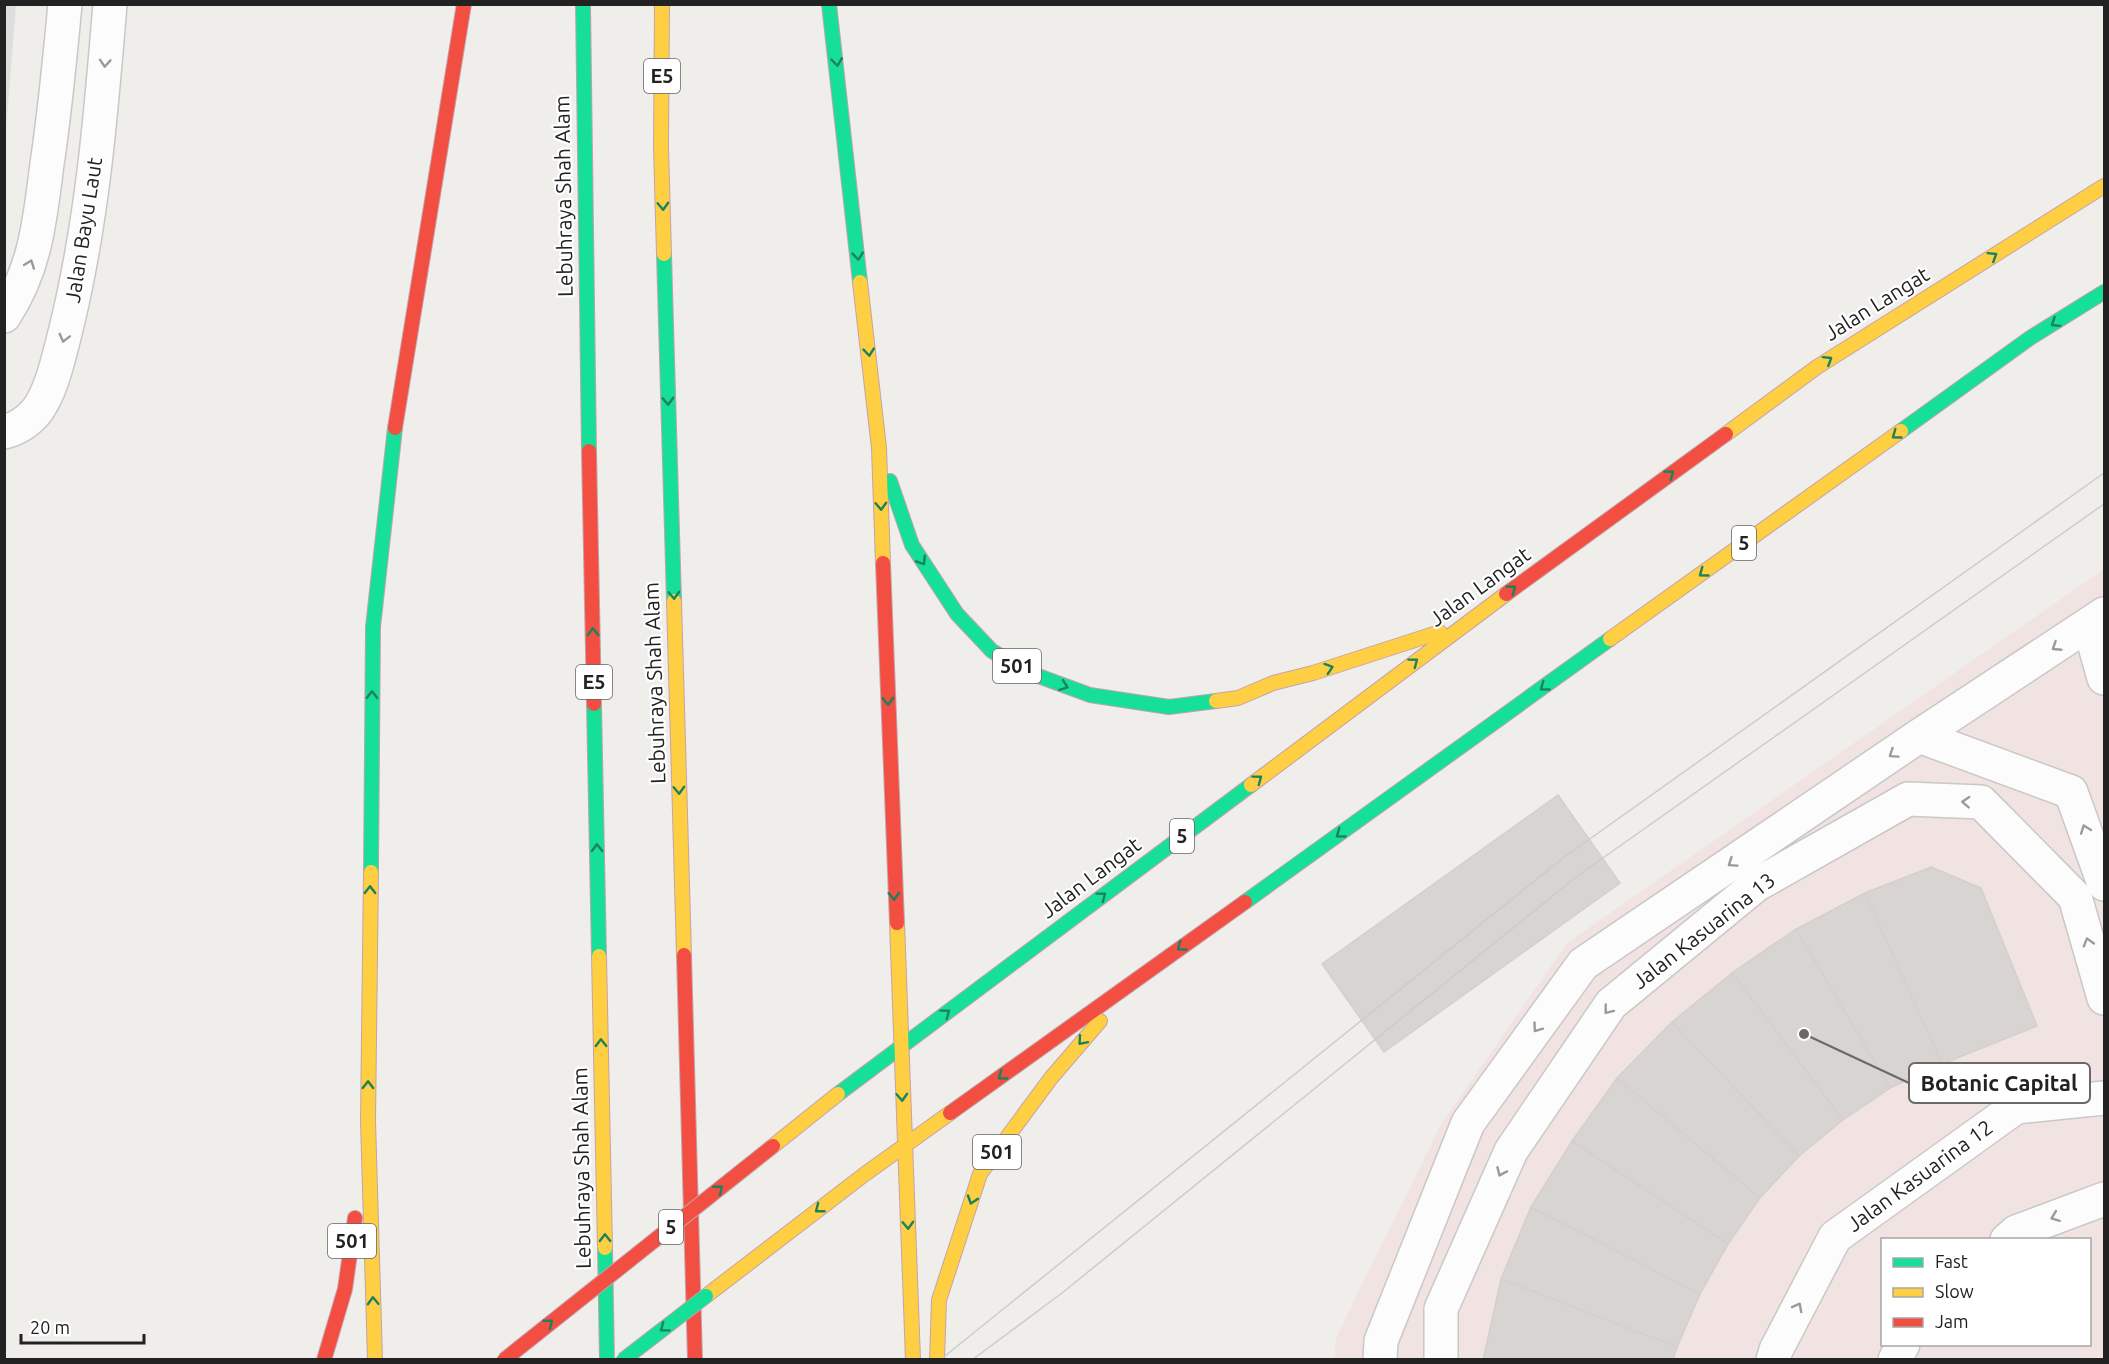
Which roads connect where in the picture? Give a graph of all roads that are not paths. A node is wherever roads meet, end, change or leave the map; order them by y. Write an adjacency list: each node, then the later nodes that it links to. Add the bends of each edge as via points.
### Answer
1 (65, 4): 9 (street, one-way to 1, via 18,295 36,246)
2 (110, 4): 10 (street, Jalan Bayu Laut, one-way to 10, via 101,115 81,269 56,370 36,412)
3 (464, 4): 21 (highway, one-way to 3, via 373,627 398,399)
4 (583, 4): 29 (highway, Lebuhraya Shah Alam / E5, one-way to 4)
5 (662, 4): 31 (highway, Lebuhraya Shah Alam / E5, one-way to 31, via 661,147)
6 (829, 4): 11 (highway, one-way to 11)
7 (2104, 186): 13 (highway, Jalan Langat / 5, one-way to 7, via 1817,367)
8 (2104, 292): 17 (highway, 5, one-way to 17, via 2021,345)
9 (4, 316)
10 (4, 432)
11 (879, 448): 13 (highway, 501, one-way to 13, via 912,545 957,614 992,651 1030,673 1090,695 1169,707 1238,698 1273,683); 19 (highway, one-way to 19)
12 (2097, 620): 14 (street); 15 (street, one-way to 15)
13 (1465, 624): 19 (highway, Jalan Langat / 5, one-way to 13)
14 (2104, 678)
15 (1919, 736): 16 (street, one-way to 15, via 2071,792); 25 (street, one-way to 25, via 1583,964 1468,1123)
16 (2104, 884)
17 (1134, 981): 22 (highway, 5, one-way to 22); 33 (highway, 501, one-way to 33, via 1051,1078 980,1174 939,1300)
18 (2104, 998): 34 (street, Jalan Kasuarina 13, one-way to 34, via 2075,897 1981,802 1908,799 1756,885 1611,1004 1511,1151 1441,1310)
19 (899, 1049): 22 (highway, one-way to 22); 28 (highway, 5, one-way to 19, bridge)
20 (2104, 1098): 35 (street, Jalan Kasuarina 12, one-way to 20, via 1835,1237 2016,1107)
21 (368, 1121): 26 (highway, 501, via 345,1289); 27 (highway, one-way to 21)
22 (904, 1146): 30 (highway, 5, one-way to 30, bridge); 32 (highway, one-way to 32)
23 (2104, 1198): 24 (street, one-way to 24)
24 (2008, 1238)
25 (1383, 1353)
26 (324, 1359)
27 (375, 1359)
28 (504, 1359)
29 (607, 1359)
30 (623, 1359)
31 (695, 1359)
32 (913, 1359)
33 (937, 1359)
34 (1441, 1359)
35 (1773, 1359)

